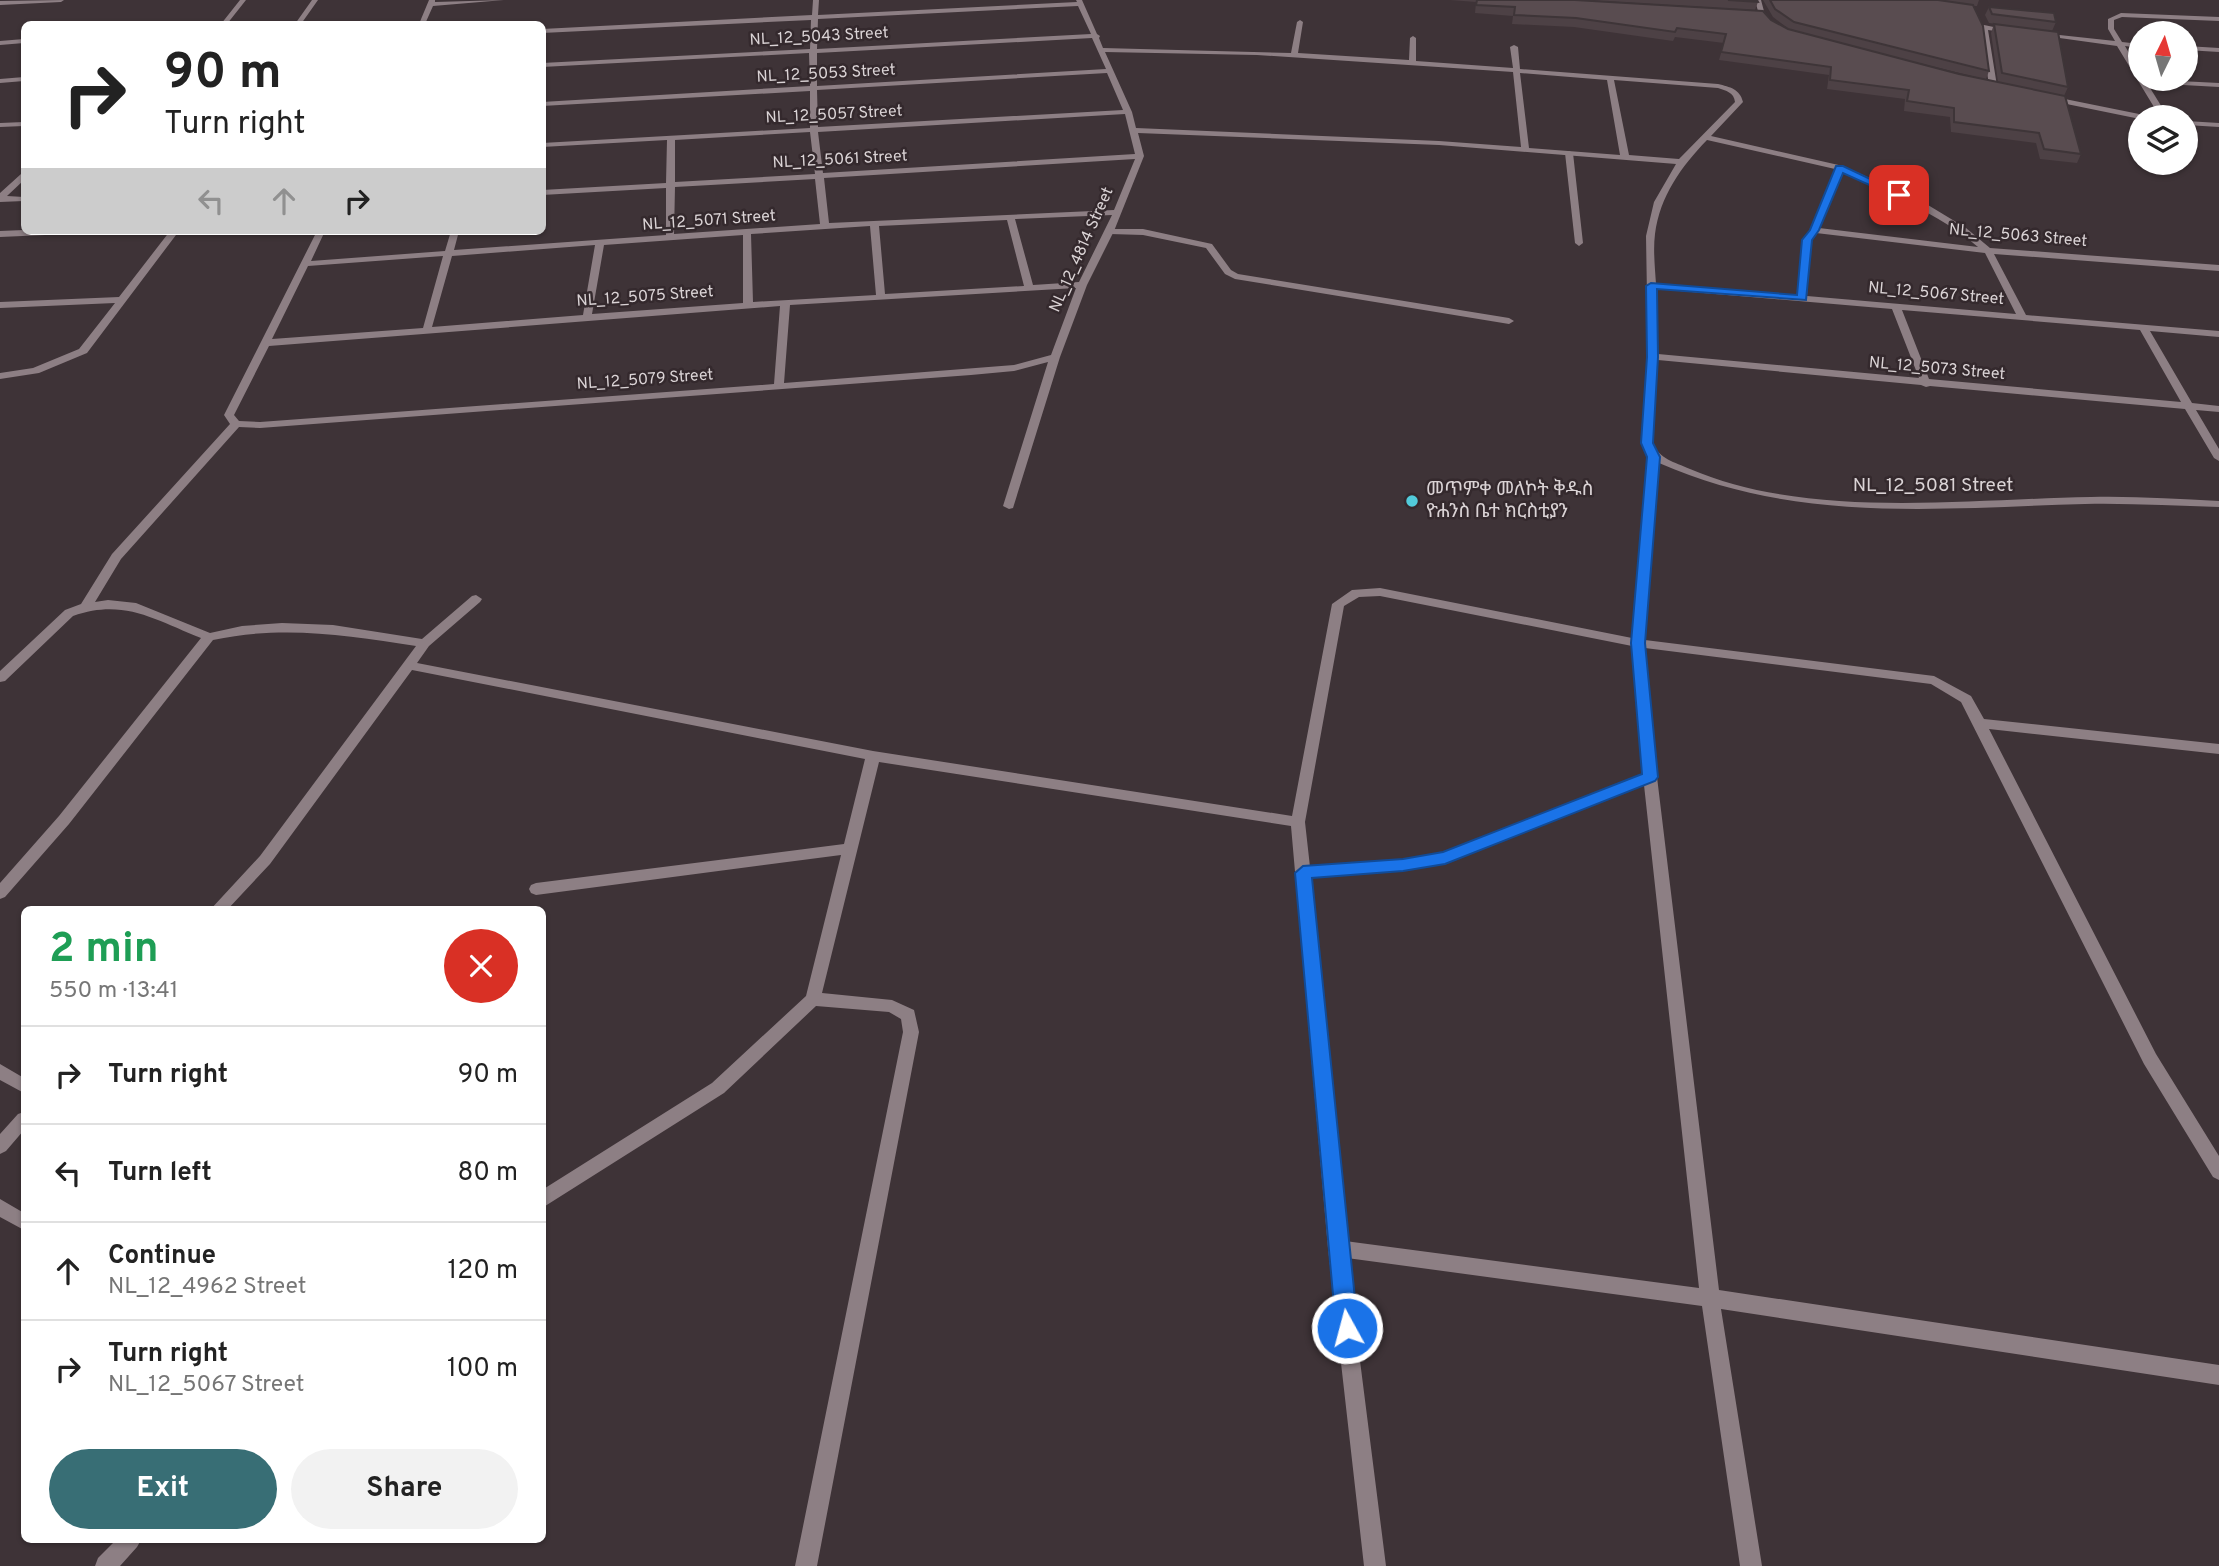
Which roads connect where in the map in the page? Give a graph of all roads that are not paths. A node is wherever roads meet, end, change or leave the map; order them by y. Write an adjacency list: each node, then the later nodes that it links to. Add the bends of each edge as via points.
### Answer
1 (61, 0): 9 (street)
2 (243, 0): 14 (street)
3 (316, 0): 15 (street)
4 (501, 0): 7 (street)
5 (816, 0): 12 (street)
6 (1758, 0): 11 (street)
7 (431, 2): 16 (street)
8 (1080, 2): 12 (street); 20 (street)
9 (0, 3)
10 (1749, 15): 11 (street)
11 (1762, 15): 18 (street)
12 (817, 17): 19 (street); 30 (street)
13 (2219, 19): 24 (street, via 2121,15 2111,19 2111,29)
14 (226, 21)
15 (301, 21)
16 (423, 21)
17 (1300, 22): 31 (street)
18 (1780, 29)
19 (546, 31)
20 (1097, 36): 28 (street); 30 (street, NL_12_5043 Street)
21 (1413, 38): 33 (street)
22 (21, 41): 23 (street)
23 (0, 43)
24 (2121, 45): 25 (street); 32 (street); 43 (street, via 1983,24)
25 (2128, 45)
26 (1514, 47): 35 (street)
27 (2198, 49): 29 (street)
28 (1103, 50): 31 (street); 36 (street)
29 (2219, 50)
30 (813, 51): 34 (street, NL_12_5043 Street); 44 (street)
31 (1294, 55): 33 (street)
32 (2128, 58)
33 (1412, 63): 35 (street)
34 (546, 65)
35 (1515, 69): 37 (street); 59 (street)
36 (1111, 71): 44 (street, NL_12_5053 Street); 48 (street)
37 (1610, 78): 56 (street, via 1732,90 1739,102); 62 (street)
38 (21, 79): 39 (street)
39 (0, 81)
40 (1980, 83): 43 (street)
41 (2198, 84): 42 (street)
42 (2219, 85)
43 (1993, 86): 45 (street)
44 (814, 88): 47 (street, NL_12_5053 Street); 54 (street)
45 (2005, 88)
46 (2040, 96): 49 (street)
47 (546, 104)
48 (1128, 112): 54 (street, NL_12_5057 Street); 55 (street)
49 (2128, 114)
50 (21, 124): 52 (street)
51 (2198, 124): 53 (street)
52 (0, 125)
53 (2219, 125)
54 (814, 130): 57 (street, NL_12_5057 Street); 65 (street)
55 (1133, 130): 59 (street); 61 (street)
56 (1706, 137): 63 (street); 64 (street)
57 (671, 138): 58 (street, NL_12_5057 Street); 67 (street)
58 (546, 145)
59 (1525, 150): 60 (street)
60 (1569, 153): 62 (street); 85 (street)
61 (1140, 156): 65 (street, NL_12_5061 Street); 71 (street, NL_12_4814 Street)
62 (1625, 158): 63 (street)
63 (1681, 162): 91 (street, via 1658,201 1650,236)
64 (1840, 168): 75 (street); 86 (street, via 1920,204)
65 (820, 176): 67 (street, NL_12_5061 Street); 74 (street)
66 (21, 179): 69 (street)
67 (672, 184): 68 (street, NL_12_5061 Street); 83 (street)
68 (546, 193)
69 (0, 199): 70 (street)
70 (21, 199)
71 (1117, 212): 72 (street, NL_12_5071 Street); 76 (street, NL_12_4814 Street)
72 (1010, 216): 73 (street, NL_12_5071 Street); 92 (street)
73 (874, 224): 74 (street, NL_12_5071 Street); 93 (street)
74 (825, 226): 78 (street, NL_12_5071 Street)
75 (1814, 230): 86 (street, NL_12_5063 Street); 94 (street, via 1805,250)
76 (1110, 231): 90 (street, NL_12_4814 Street); 102 (street, via 1143,232 1209,246 1234,276)
77 (21, 233): 79 (street)
78 (747, 233): 83 (street, NL_12_5071 Street); 98 (street)
79 (0, 234)
80 (172, 235): 95 (street)
81 (319, 235): 88 (street)
82 (454, 235): 87 (street)
83 (670, 237): 84 (street, NL_12_5071 Street)
84 (600, 243): 87 (street, NL_12_5071 Street); 100 (street)
85 (1579, 243)
86 (1988, 251): 89 (street, NL_12_5063 Street); 101 (street)
87 (449, 252): 88 (street, NL_12_5071 Street); 103 (street)
88 (303, 264): 106 (street)
89 (2218, 270)
90 (1082, 285): 92 (street, NL_12_5075 Street); 108 (street, NL_12_4814 Street)
91 (1651, 286): 94 (street, NL_12_5067 Street); 107 (street)
92 (1029, 287): 93 (street, NL_12_5075 Street)
93 (881, 297): 96 (street, NL_12_5075 Street)
94 (1802, 298): 99 (street, NL_12_5067 Street)
95 (124, 300): 97 (street); 109 (street, via 83,351 35,370)
96 (785, 303): 98 (street, NL_12_5075 Street); 111 (street)
97 (0, 305)
98 (748, 305): 100 (street, NL_12_5075 Street)
99 (1896, 306): 101 (street, NL_12_5067 Street); 110 (street)
100 (587, 317): 103 (street, NL_12_5075 Street)
101 (2023, 317): 104 (street, NL_12_5067 Street)
102 (1509, 321)
103 (427, 329): 106 (street, NL_12_5075 Street)
104 (2144, 329): 105 (street, NL_12_5067 Street); 112 (street)
105 (2219, 334)
106 (264, 343): 114 (street, via 229,415)
107 (1653, 357): 110 (street, NL_12_5073 Street); 115 (street, via 1647,443)
108 (1055, 358): 111 (street, NL_12_5079 Street, via 1014,368); 118 (street, NL_12_4814 Street)
109 (0, 376)
110 (1926, 384): 112 (street, NL_12_5073 Street)
111 (779, 385): 114 (street, NL_12_5079 Street)
112 (2189, 406): 113 (street, NL_12_5073 Street); 116 (street)
113 (2219, 410)
114 (236, 424): 120 (street, via 116,557)
115 (1654, 457): 117 (street, NL_12_5081 Street, via 1731,486 1860,506 2136,500); 123 (street)
116 (2219, 458)
117 (2219, 504)
118 (1009, 506)
119 (476, 599): 122 (street)
120 (86, 607): 121 (street, via 132,606); 125 (street, via 63,618)
121 (209, 638): 122 (street, via 242,629 332,628); 134 (street)
122 (425, 643): 124 (street)
123 (1638, 643): 126 (street, via 1934,680 1966,699); 129 (street); 130 (street, via 1380,592 1356,593 1338,604)
124 (407, 665): 128 (street); 135 (street, via 265,860)
125 (0, 678)
126 (1979, 723): 127 (street); 141 (street, via 2150,1059)
127 (2219, 749)
128 (873, 756): 130 (street); 131 (street)
129 (1650, 777): 132 (street, via 1445,858); 146 (street)
130 (1298, 821): 132 (street)
131 (850, 849): 133 (street); 136 (street)
132 (1303, 873): 145 (street)
133 (536, 889)
134 (0, 893)
135 (222, 906)
136 (813, 999): 142 (street, via 718,1088); 150 (street, via 892,1006 908,1015 911,1032)
137 (0, 1071): 138 (street)
138 (21, 1084)
139 (21, 1122): 140 (street)
140 (0, 1146)
141 (2219, 1172)
142 (546, 1197)
143 (0, 1208): 144 (street)
144 (21, 1220)
145 (1337, 1248): 146 (street); 151 (street)
146 (1710, 1298): 147 (street); 152 (street)
147 (2219, 1375)
148 (127, 1543): 149 (street)
149 (106, 1566)
150 (806, 1566)
151 (1375, 1566)
152 (1751, 1566)

